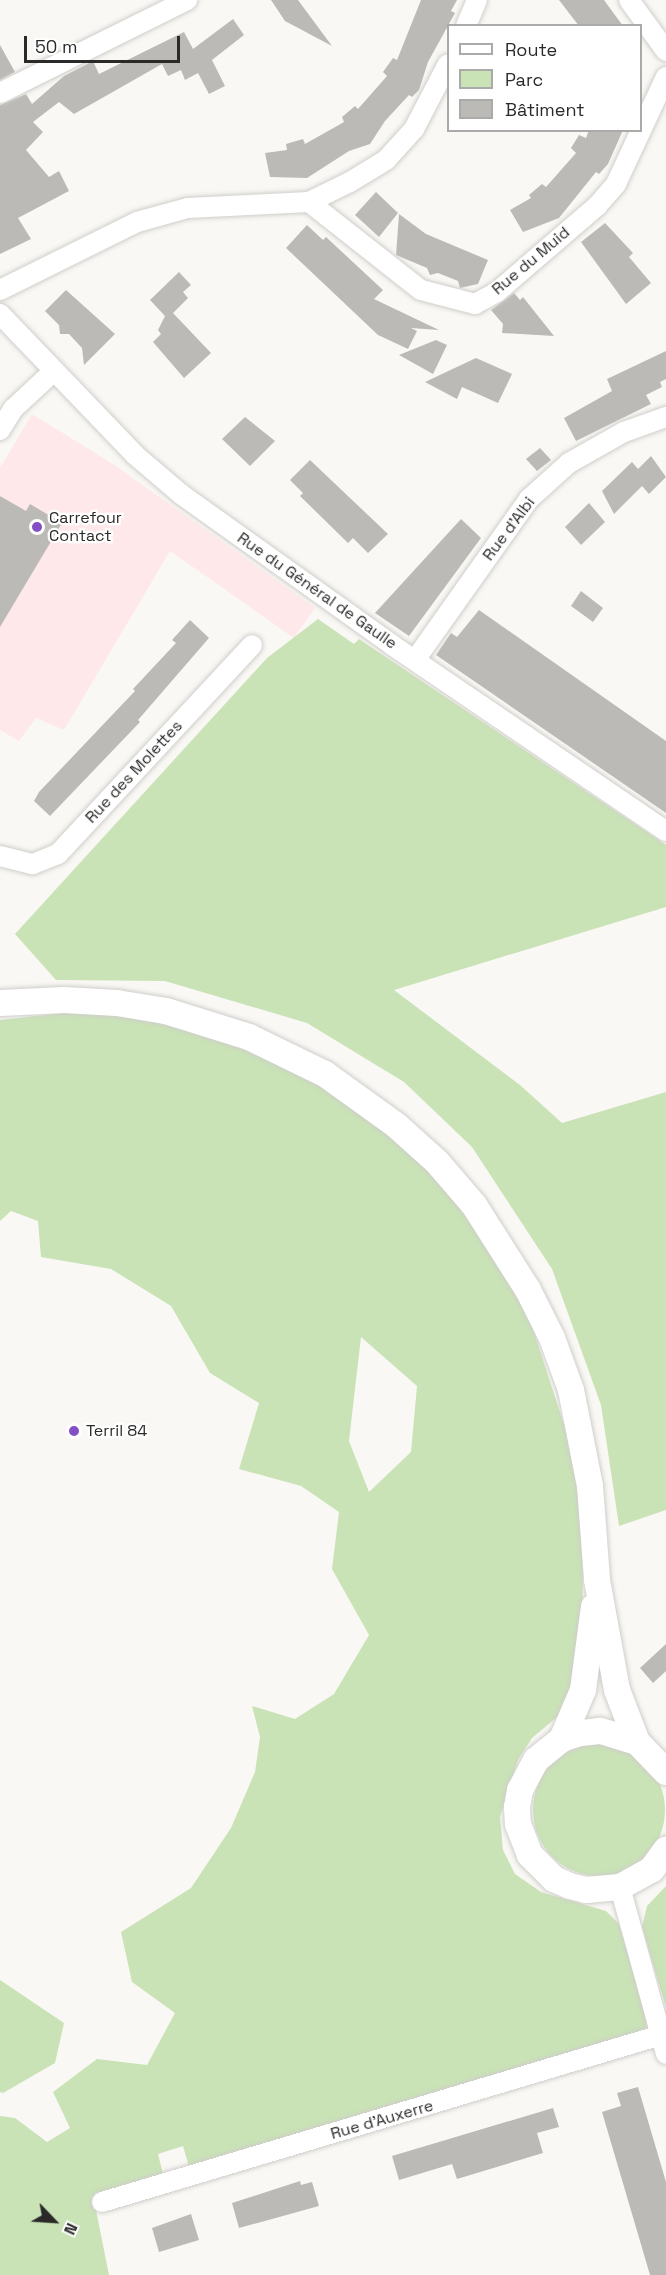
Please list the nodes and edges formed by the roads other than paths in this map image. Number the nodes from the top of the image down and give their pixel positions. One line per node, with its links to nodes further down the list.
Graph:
1 (187, 0): 8 (street)
2 (477, 0): 4 (street)
3 (629, 0): 5 (street)
4 (467, 24)
5 (666, 51)
6 (447, 66): 11 (street)
7 (666, 77): 9 (street, Rue du Muid)
8 (0, 93)
9 (642, 128)
10 (640, 132): 11 (street, Rue du Muid)
11 (309, 202): 12 (street)
12 (0, 290)
13 (0, 314): 14 (street, Rue du Général de Gaulle)
14 (54, 371): 16 (street); 18 (street, Rue du Général de Gaulle)
15 (666, 418): 18 (street, Rue d'Albi)
16 (0, 430)
17 (252, 645): 20 (street, Rue des Molettes)
18 (415, 660): 19 (street, Rue du Général de Gaulle)
19 (666, 831)
20 (0, 856)
21 (0, 1003): 22 (main road)
22 (597, 1580): 23 (main road); 24 (main road)
23 (562, 1739): 24 (main road); 27 (main road)
24 (637, 1742): 25 (main road)
25 (663, 1764)
26 (666, 1850): 27 (main road)
27 (620, 1887): 28 (street)
28 (663, 2045): 29 (street, Rue d'Auxerre)
29 (102, 2202)

